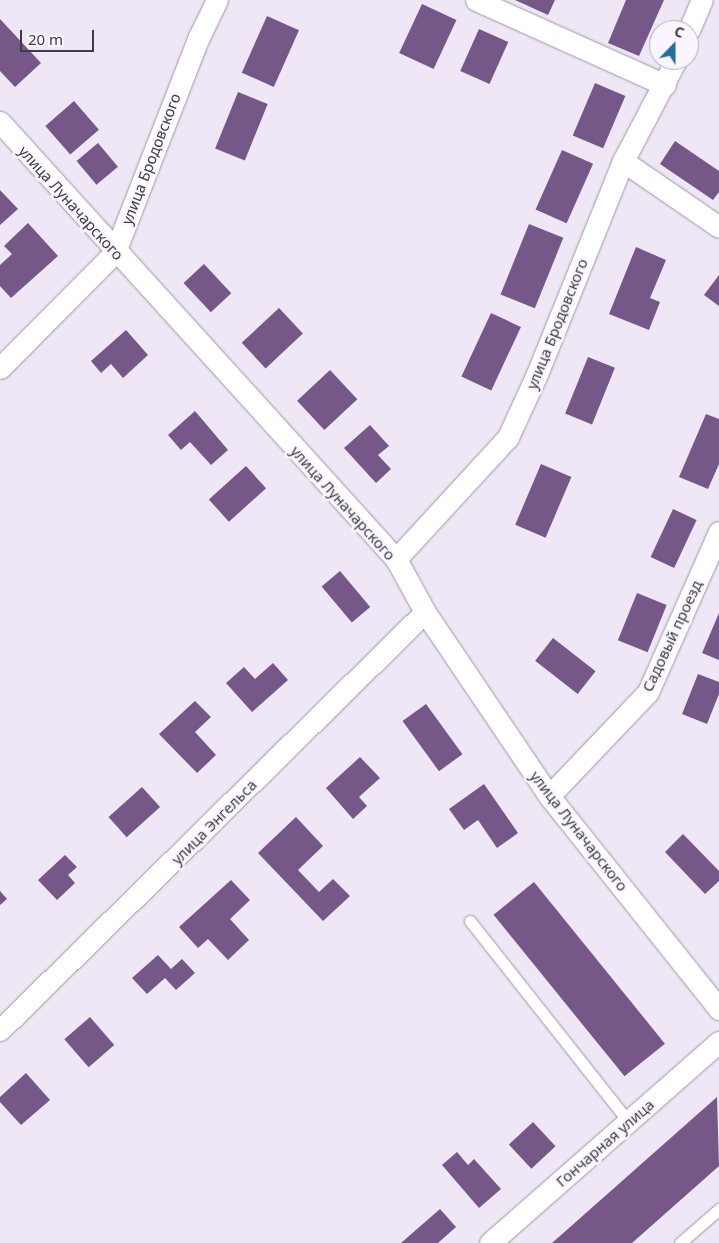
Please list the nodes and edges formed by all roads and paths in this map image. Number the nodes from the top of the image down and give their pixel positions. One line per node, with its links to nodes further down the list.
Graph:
1 (217, 0): 10 (street, улица Бродовского)
2 (476, 0): 6 (street)
3 (702, 0): 4 (street)
4 (693, 20)
5 (672, 70): 6 (street, улица Бродовского)
6 (665, 85): 8 (street, улица Бродовского)
7 (0, 122): 10 (street, улица Луначарского)
8 (623, 161): 9 (street); 13 (street, улица Бродовского)
9 (719, 227)
10 (115, 252): 11 (street, улица Бродовского); 13 (street, улица Луначарского)
11 (0, 368)
12 (719, 532): 15 (street, Садовый проезд)
13 (396, 560): 14 (street, улица Луначарского)
14 (424, 612): 15 (street, улица Луначарского); 18 (street, улица Энгельса)
15 (549, 796): 17 (street, улица Луначарского)
16 (470, 921): 20 (lane)
17 (719, 1009)
18 (0, 1030)
19 (719, 1042): 20 (street, Гончарная улица)
20 (629, 1122): 22 (street, Гончарная улица)
21 (719, 1210): 23 (lane)
22 (490, 1243)
23 (680, 1243)

